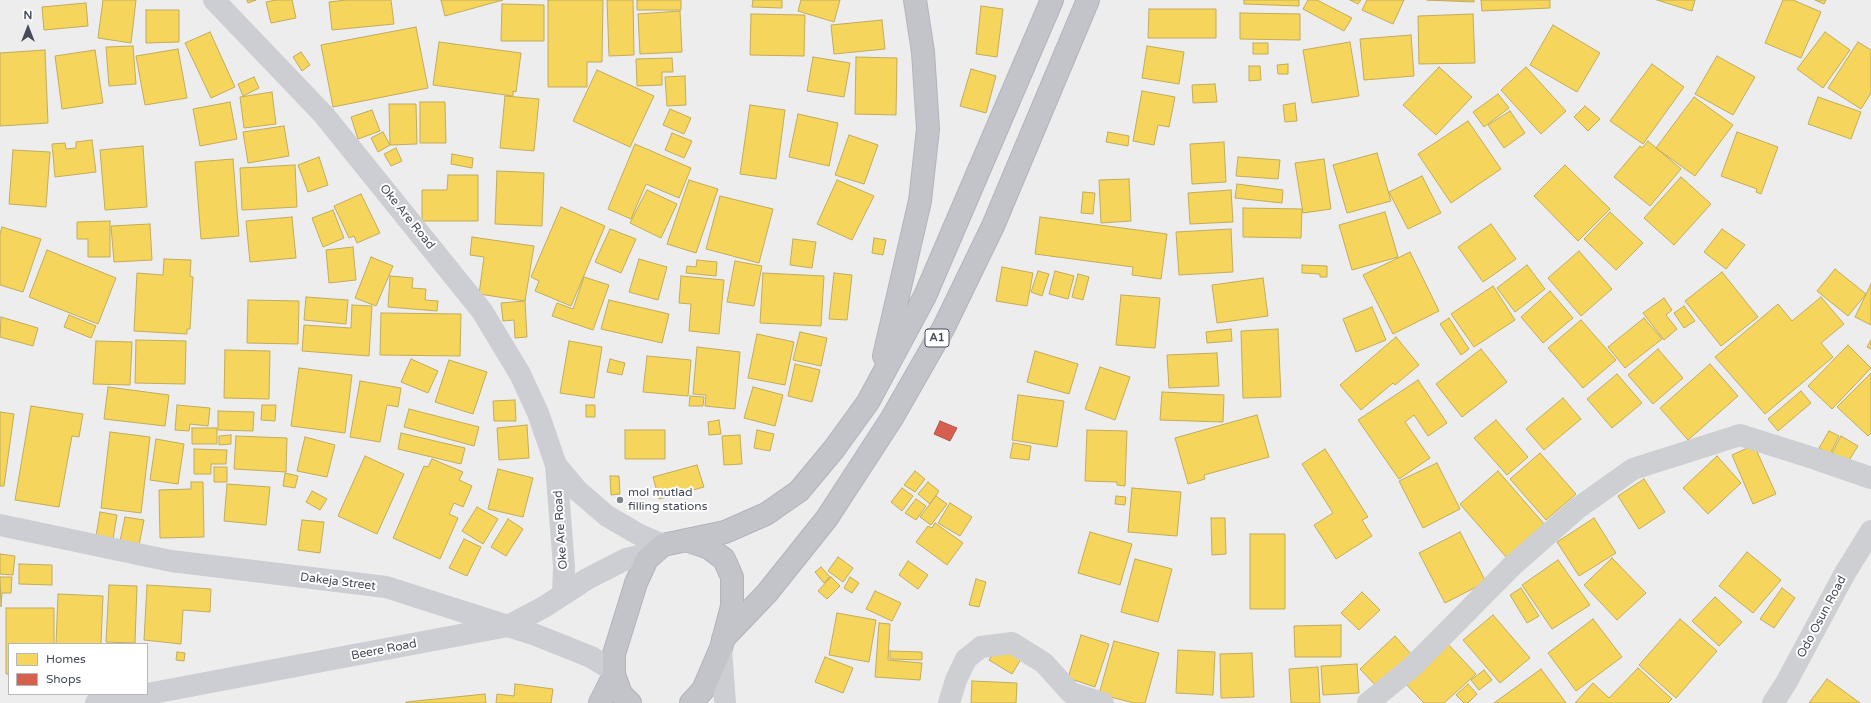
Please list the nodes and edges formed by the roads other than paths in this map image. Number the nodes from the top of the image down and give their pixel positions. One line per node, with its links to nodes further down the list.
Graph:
1 (214, 0): 7 (main road, Oke Are Road)
2 (915, 0): 5 (highway, A1)
3 (1052, 0): 5 (highway, A1)
4 (1088, 0): 6 (highway, A1)
5 (872, 395): 6 (highway); 11 (highway, A1)
6 (892, 418): 15 (highway, A1)
7 (556, 465): 12 (main road, Oke Are Road); 13 (main road, Oke Are Road)
8 (1871, 478): 26 (street)
9 (0, 525): 14 (main road, Dakeja Street)
10 (1871, 531): 27 (street, Odo Osun Road)
11 (686, 540): 12 (highway); 15 (highway)
12 (659, 549): 13 (main road); 16 (highway)
13 (563, 595): 14 (main road)
14 (508, 626): 16 (main road, Beere Road); 17 (main road, Beere Road)
15 (722, 643): 22 (highway); 23 (main road)
16 (614, 673): 20 (highway); 21 (highway)
17 (148, 694)
18 (140, 695): 19 (main road, Beere Road)
19 (96, 703)
20 (600, 703)
21 (630, 703)
22 (691, 703)
23 (725, 703)
24 (949, 703): 25 (street)
25 (1103, 703)
26 (1368, 703)
27 (1773, 703)

